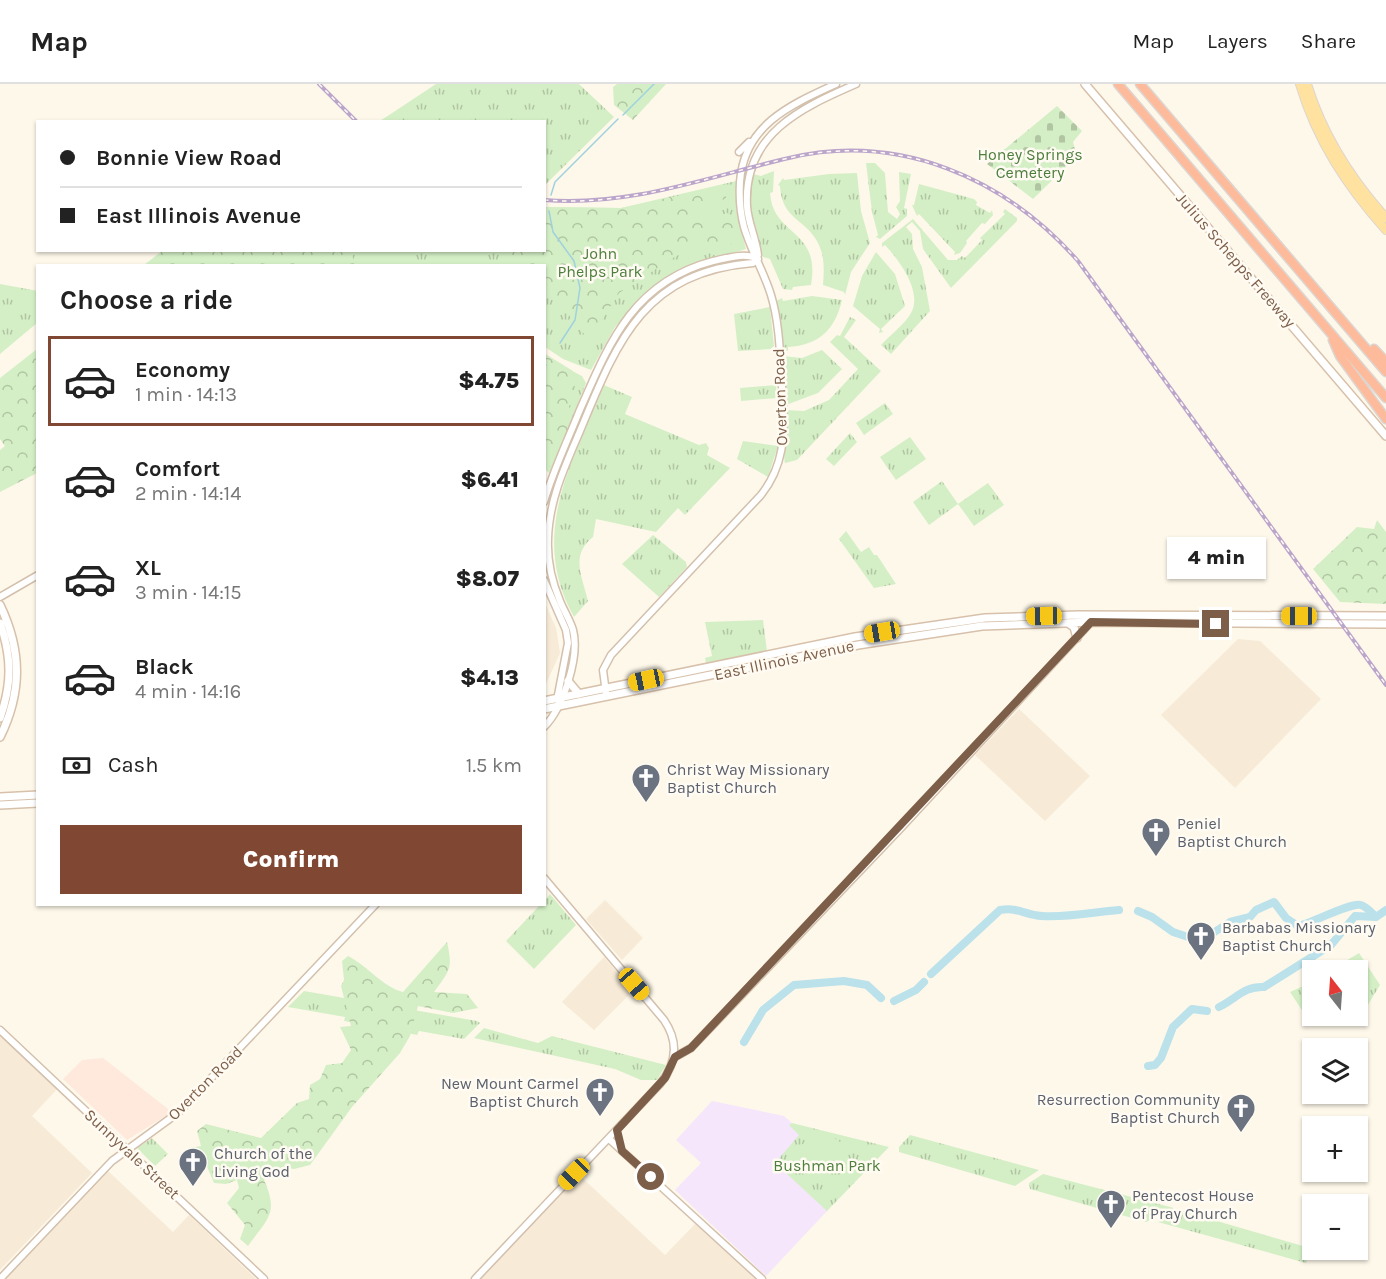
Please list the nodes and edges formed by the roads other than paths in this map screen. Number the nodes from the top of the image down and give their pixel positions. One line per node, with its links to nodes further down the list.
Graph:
1 (836, 84): 8 (street, Overton Road)
2 (856, 84): 9 (street)
3 (1085, 84): 27 (main road, Julius Schepps Freeway)
4 (1118, 84): 21 (highway, Julius Schepps Freeway)
5 (1140, 84): 22 (highway)
6 (1300, 84): 13 (main road)
7 (1307, 84): 12 (main road)
8 (805, 98): 9 (street); 10 (street, Overton Road)
9 (809, 105): 16 (street)
10 (755, 135): 11 (street); 14 (street, Overton Road)
11 (739, 152)
12 (1386, 218)
13 (1386, 230)
14 (750, 244): 15 (street); 16 (street, Overton Road)
15 (736, 257): 16 (street); 17 (street)
16 (758, 259): 18 (street); 44 (street, Overton Road)
17 (712, 261): 18 (street); 19 (street)
18 (715, 269): 20 (street)
19 (650, 294): 20 (street); 28 (street)
20 (655, 300): 29 (street)
21 (1328, 329): 25 (highway, Julius Schepps Freeway); 26 (highway)
22 (1350, 330): 23 (highway); 24 (highway)
23 (1386, 362)
24 (1386, 372)
25 (1386, 398)
26 (1386, 418)
27 (1386, 436)
28 (546, 496)
29 (546, 530): 41 (street)
30 (36, 576): 32 (street)
31 (546, 584): 41 (street)
32 (0, 597)
33 (0, 605): 52 (main road)
34 (1097, 616): 35 (main road, East Illinois Avenue); 36 (main road, East Illinois Avenue); 37 (street)
35 (1386, 616)
36 (1021, 620): 39 (main road, East Illinois Avenue); 44 (main road, East Illinois Avenue); 46 (main road, East Illinois Avenue)
37 (1091, 622): 39 (main road, East Illinois Avenue); 40 (main road, East Illinois Avenue); 42 (street)
38 (0, 623): 50 (main road)
39 (1068, 623): 42 (main road)
40 (1386, 624)
41 (570, 633): 43 (street); 47 (street)
42 (1077, 638): 59 (street)
43 (568, 681): 45 (main road); 47 (street)
44 (605, 688): 45 (main road, East Illinois Avenue); 46 (street, Overton Road)
45 (579, 694): 47 (main road, East Illinois Avenue)
46 (606, 698): 47 (main road, East Illinois Avenue)
47 (560, 700): 48 (main road, East Illinois Avenue); 49 (main road, East Illinois Avenue); 51 (street)
48 (546, 701)
49 (546, 708)
50 (0, 718)
51 (546, 725)
52 (0, 737)
53 (0, 797): 54 (main road)
54 (34, 799): 55 (main road)
55 (0, 805)
56 (546, 880): 59 (street)
57 (374, 906): 62 (street, Overton Road)
58 (0, 1030): 62 (street, Sunnyvale Street)
59 (675, 1054): 60 (street)
60 (617, 1130): 61 (street); 63 (street)
61 (609, 1138): 63 (street); 66 (street)
62 (127, 1148): 64 (street, Overton Road); 65 (street, Sunnyvale Street)
63 (622, 1151): 67 (street)
64 (0, 1278)
65 (264, 1279)
66 (475, 1279)
67 (762, 1279)

